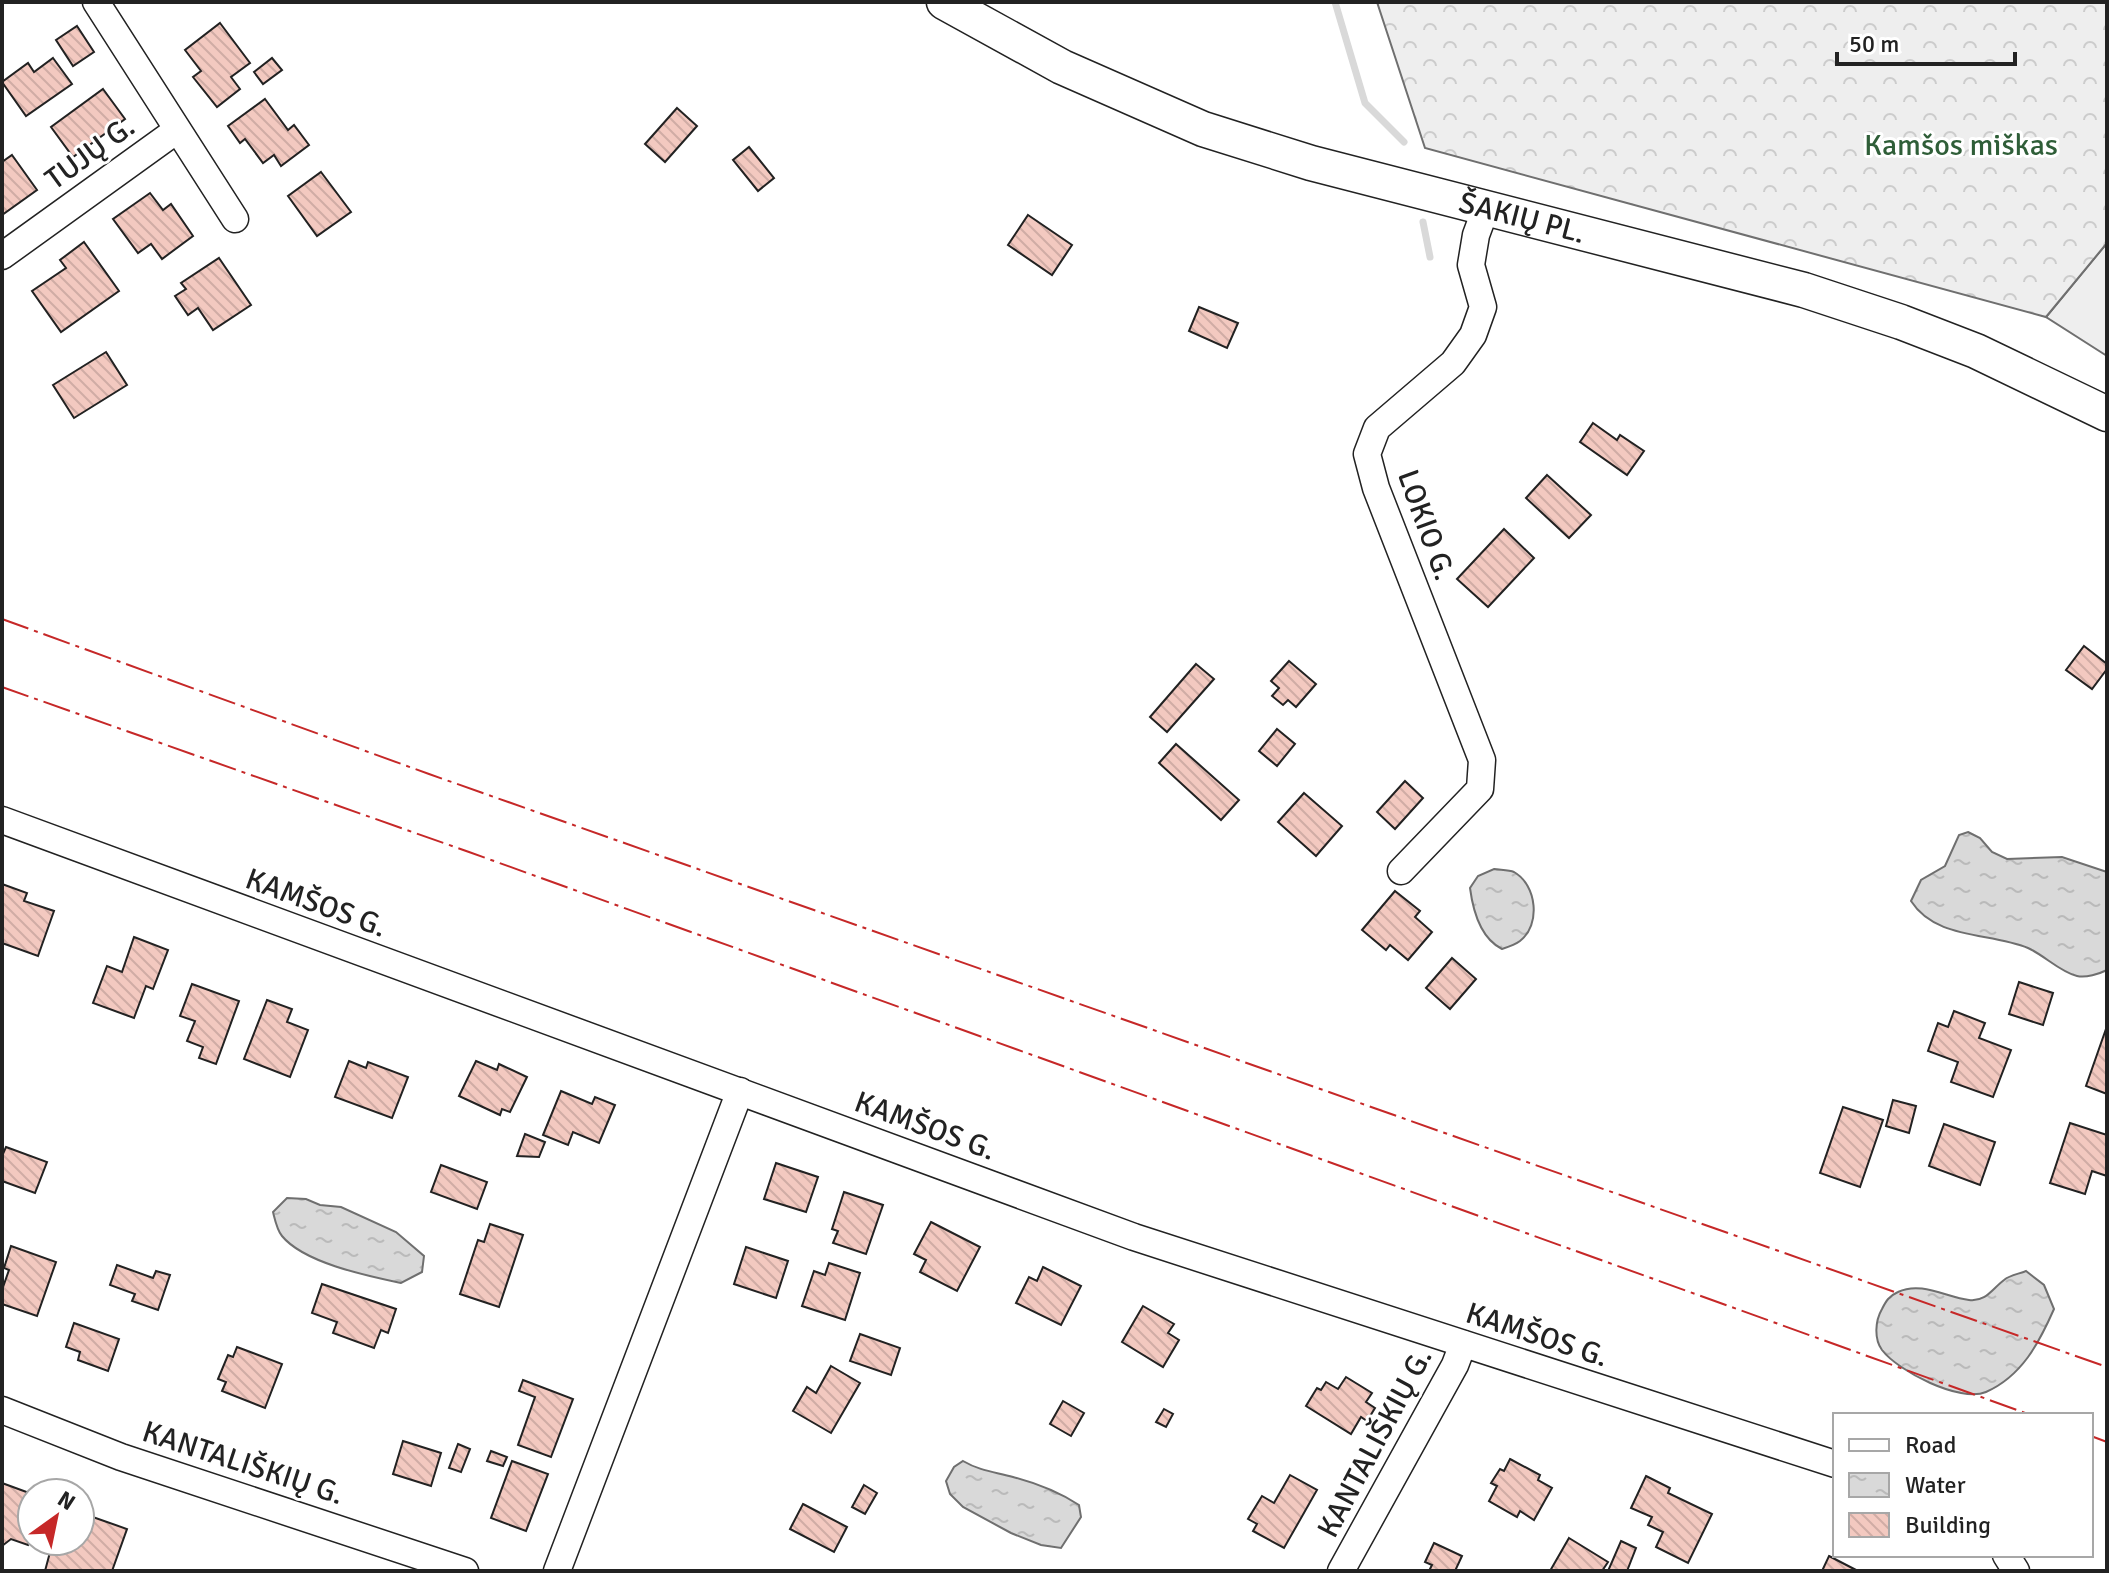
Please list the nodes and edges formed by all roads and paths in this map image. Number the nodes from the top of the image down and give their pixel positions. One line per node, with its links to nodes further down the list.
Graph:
1 (96, 2): 3 (street, TUJŲ G.)
2 (944, 2): 4 (main road, ŠAKIŲ PL.)
3 (177, 130): 5 (street, TUJŲ G.); 6 (street, TUJŲ G.)
4 (1486, 208): 7 (main road, ŠAKIŲ PL.); 9 (street, LOKIO G.)
5 (235, 219)
6 (2, 256)
7 (2107, 414)
8 (2, 820): 10 (street, KAMŠOS G.)
9 (1401, 871)
10 (740, 1091): 11 (street, KAMŠOS G.); 15 (street)
11 (1463, 1344): 13 (street, KAMŠOS G.); 16 (street, KANTALIŠKIŲ G.)
12 (2, 1410): 14 (street, KANTALIŠKIŲ G.)
13 (1833, 1463)
14 (465, 1571)
15 (557, 1571)
16 (1341, 1571)

